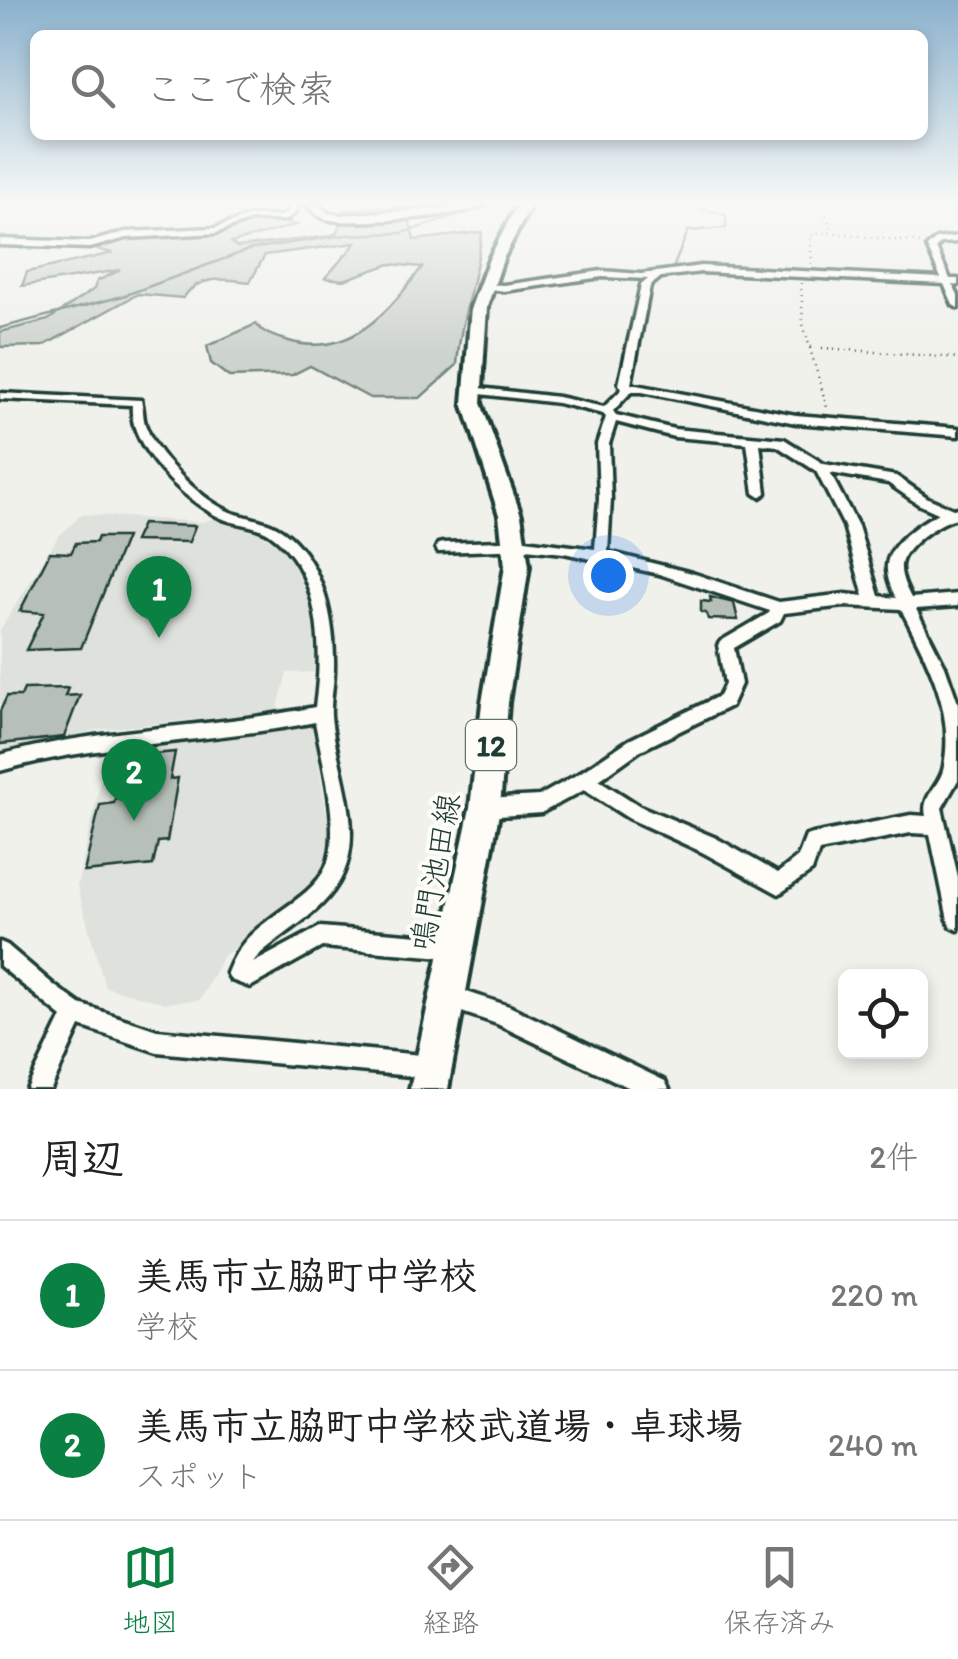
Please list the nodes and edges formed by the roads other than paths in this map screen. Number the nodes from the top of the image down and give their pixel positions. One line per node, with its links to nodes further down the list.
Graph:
1 (500, 256): 5 (main road, 鳴門池田線 / 12)
2 (937, 256): 4 (street)
3 (660, 274): 4 (street); 5 (street); 8 (street)
4 (953, 282): 6 (street)
5 (486, 286): 7 (main road, 鳴門池田線 / 12)
6 (958, 304)
7 (471, 390): 10 (street); 18 (main road, 鳴門池田線 / 12)
8 (628, 390): 10 (street); 11 (street)
9 (0, 396): 27 (street)
10 (609, 414): 13 (street); 20 (street)
11 (830, 423): 12 (street); 14 (street)
12 (958, 432)
13 (753, 440): 14 (street); 16 (street)
14 (780, 442): 15 (street)
15 (821, 468): 17 (street); 21 (street)
16 (760, 493)
17 (954, 513): 23 (street)
18 (516, 545): 19 (street); 20 (street); 30 (main road, 鳴門池田線 / 12)
19 (443, 548)
20 (600, 557): 24 (street)
21 (872, 599): 23 (street); 24 (street)
22 (958, 600): 23 (street)
23 (907, 604): 25 (street)
24 (778, 608): 29 (street)
25 (941, 670): 26 (street); 31 (street)
26 (958, 678)
27 (322, 712): 28 (street); 33 (street)
28 (0, 764)
29 (584, 780): 30 (street); 31 (street)
30 (484, 808): 33 (main road, 鳴門池田線 / 12)
31 (936, 826): 32 (street)
32 (958, 920)
33 (456, 948): 35 (main road, 鳴門池田線 / 12)
34 (0, 952): 36 (street)
35 (448, 997): 37 (main road, 鳴門池田線 / 12); 39 (street)
36 (75, 1013): 37 (street); 38 (street)
37 (430, 1078)
38 (39, 1089)
39 (657, 1089)

